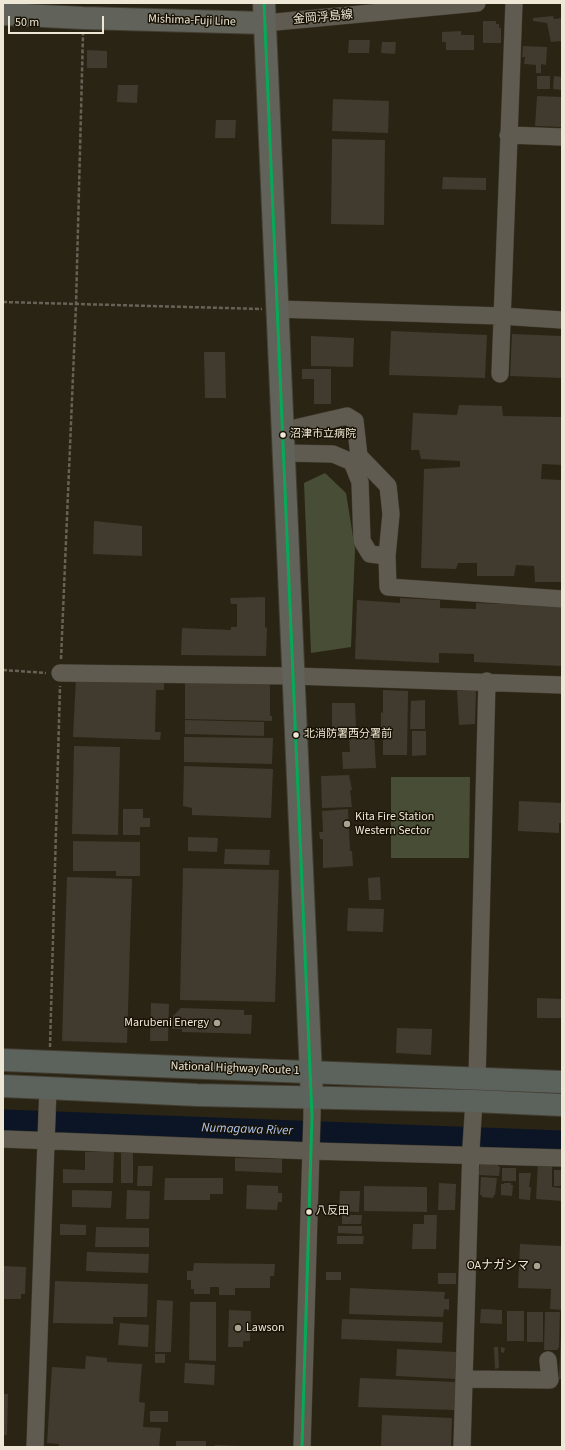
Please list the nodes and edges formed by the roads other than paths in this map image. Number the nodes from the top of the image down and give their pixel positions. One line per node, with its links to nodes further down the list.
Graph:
1 (477, 3): 3 (street, 金岡浮島線)
2 (514, 3): 7 (street)
3 (447, 4): 4 (street, 金岡浮島線)
4 (401, 7): 5 (street, 金岡浮島線)
5 (264, 13): 6 (main road, Mishima-Fuji Line); 9 (main road)
6 (3, 14)
7 (508, 135): 8 (street); 10 (street)
8 (562, 137)
9 (276, 309): 10 (street); 13 (main road)
10 (501, 316): 11 (street); 12 (street)
11 (562, 320)
12 (500, 374)
13 (282, 431): 14 (main road); 15 (street)
14 (283, 453): 15 (street); 18 (main road)
15 (387, 556): 16 (street)
16 (562, 599)
17 (60, 674): 18 (street)
18 (293, 676): 19 (street); 22 (main road)
19 (487, 682): 20 (street); 23 (street)
20 (562, 685)
21 (3, 1060): 22 (highway, National Highway Route 1)
22 (310, 1072): 23 (highway, National Highway Route 1); 28 (main road)
23 (477, 1079): 24 (highway, National Highway Route 1)
24 (562, 1082)
25 (3, 1086): 26 (highway)
26 (48, 1087): 28 (highway); 30 (street)
27 (562, 1105): 29 (highway)
28 (312, 1107): 29 (highway); 32 (street)
29 (474, 1109): 33 (street)
30 (46, 1138): 31 (street); 32 (street); 37 (street)
31 (3, 1139)
32 (312, 1148): 33 (street); 38 (street)
33 (471, 1151): 34 (street); 36 (street)
34 (562, 1158)
35 (548, 1360): 36 (street)
36 (464, 1379): 39 (street)
37 (35, 1447)
38 (302, 1447)
39 (462, 1447)

